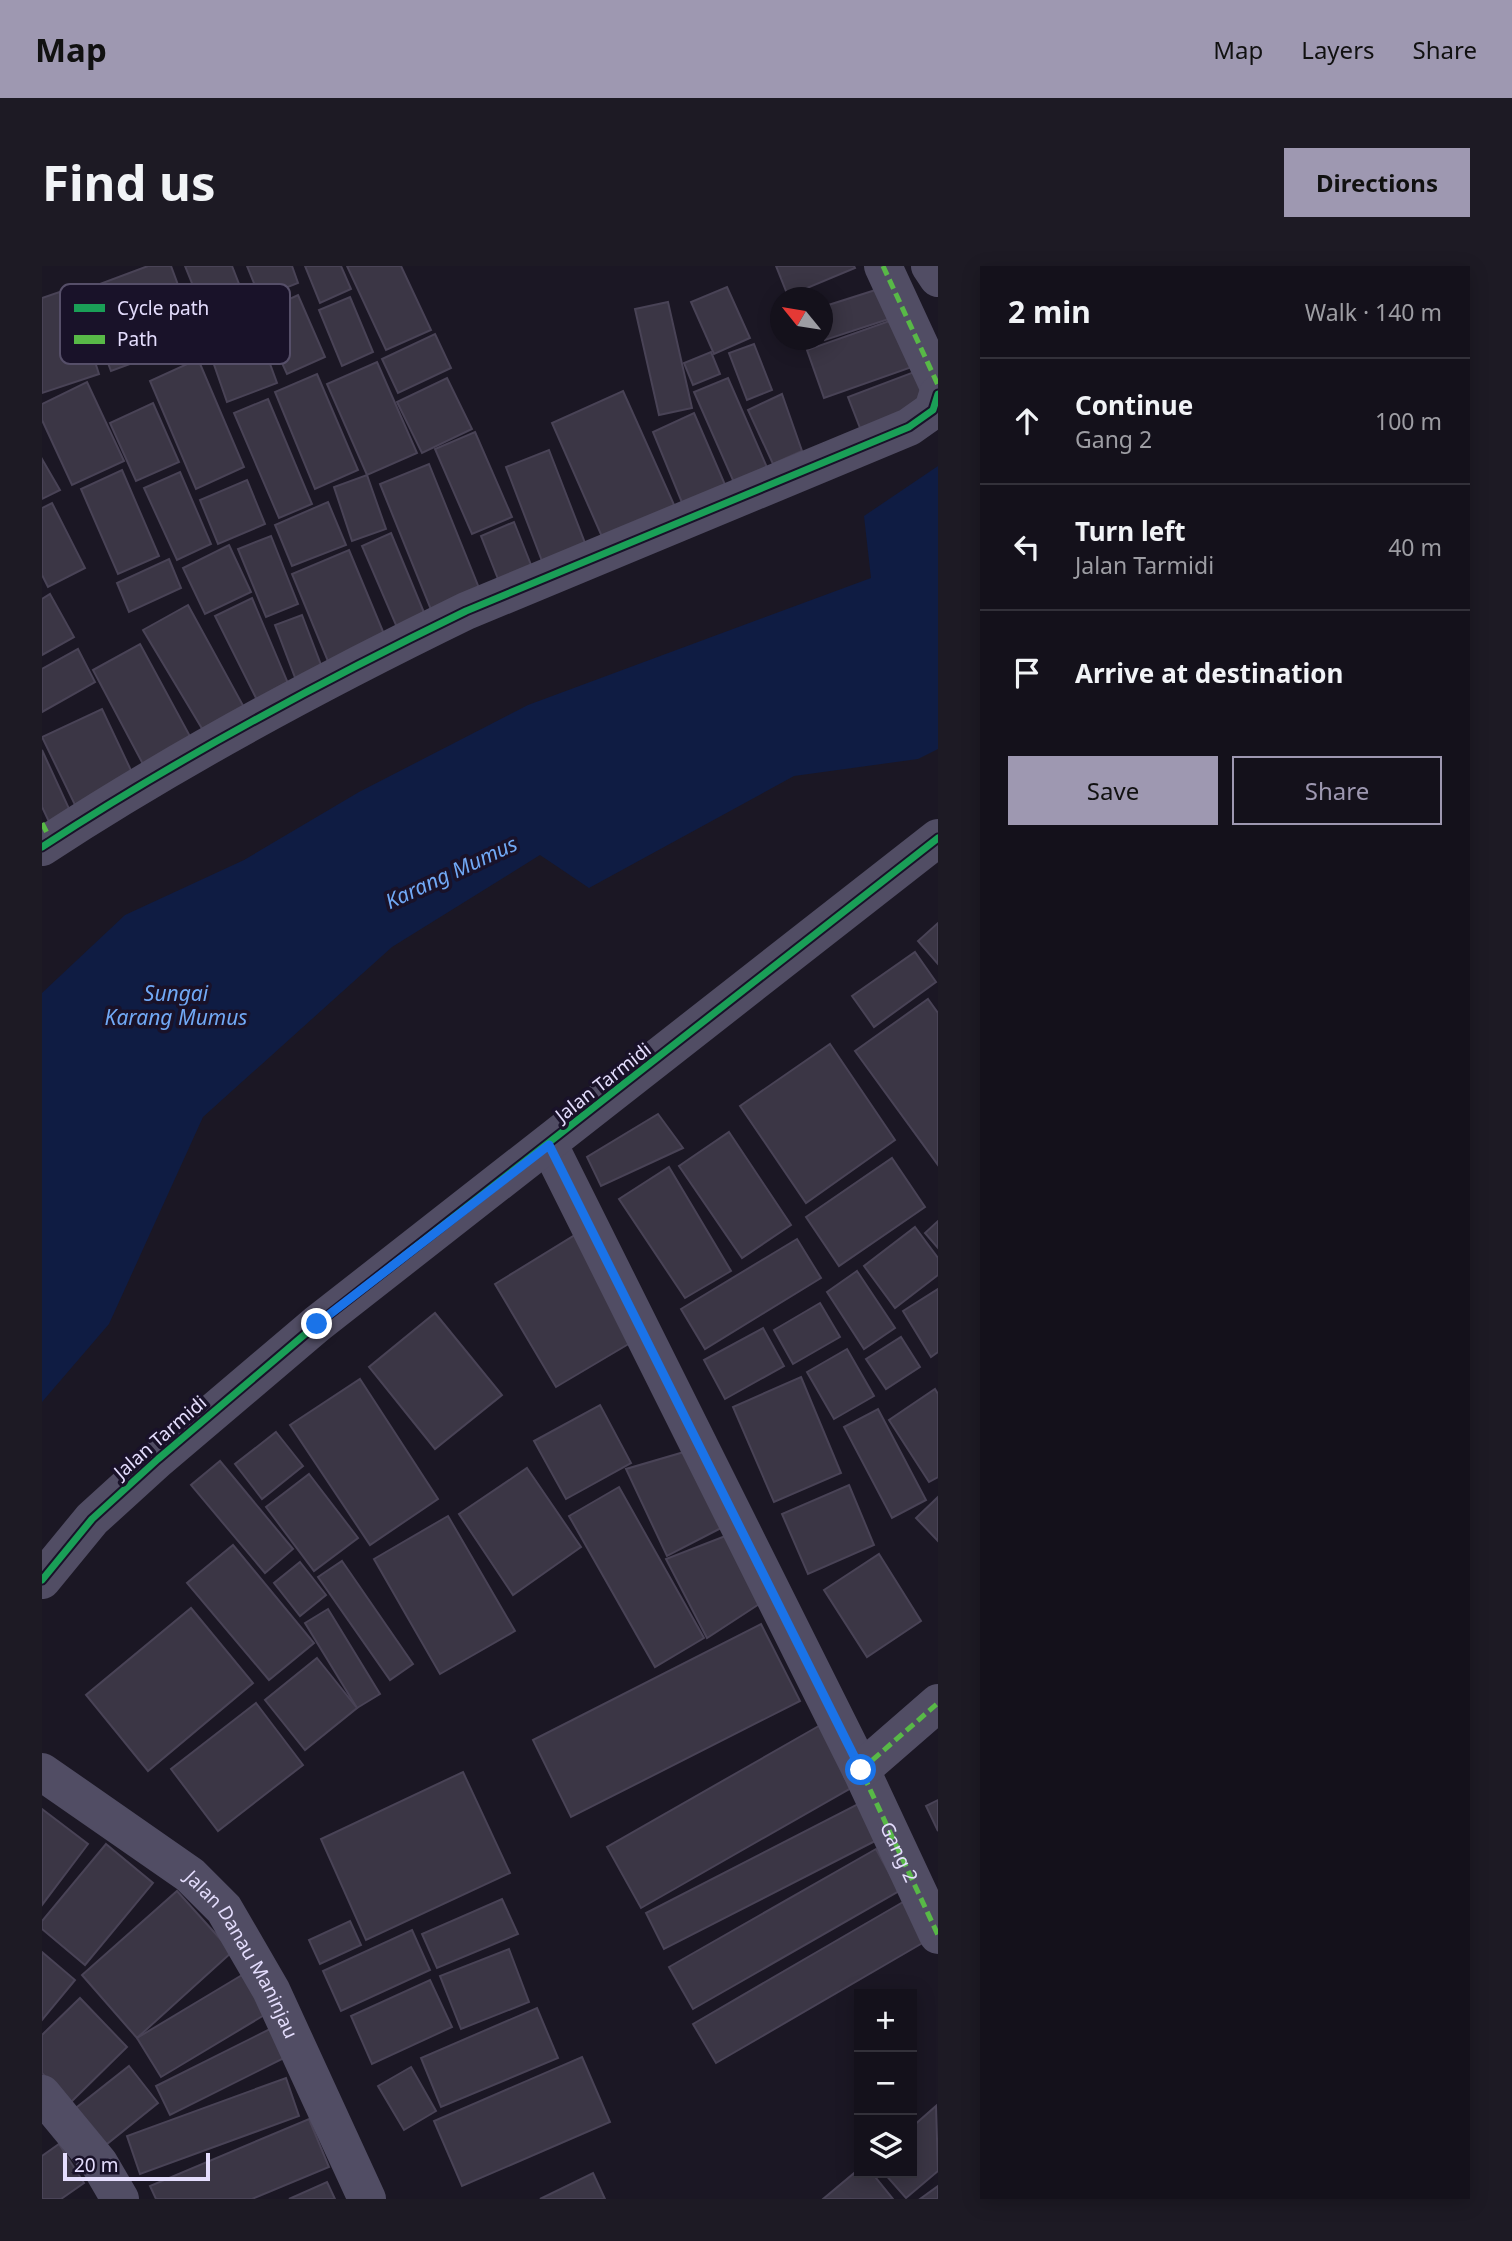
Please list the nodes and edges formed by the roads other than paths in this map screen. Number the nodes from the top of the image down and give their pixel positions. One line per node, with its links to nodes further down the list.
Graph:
1 (883, 266): 4 (street)
2 (930, 266): 3 (street)
3 (938, 278)
4 (938, 385)
5 (938, 394): 6 (street)
6 (45, 837)
7 (938, 838): 8 (street, Jalan Tarmidi)
8 (549, 1145): 9 (street, Jalan Tarmidi); 11 (street, Gang 2)
9 (42, 1580)
10 (938, 1703): 11 (street)
11 (861, 1770): 13 (street, Gang 2)
12 (42, 1772): 16 (street, Jalan Danau Maninjau)
13 (938, 1935)
14 (42, 2094): 15 (street)
15 (120, 2199)
16 (366, 2199)

